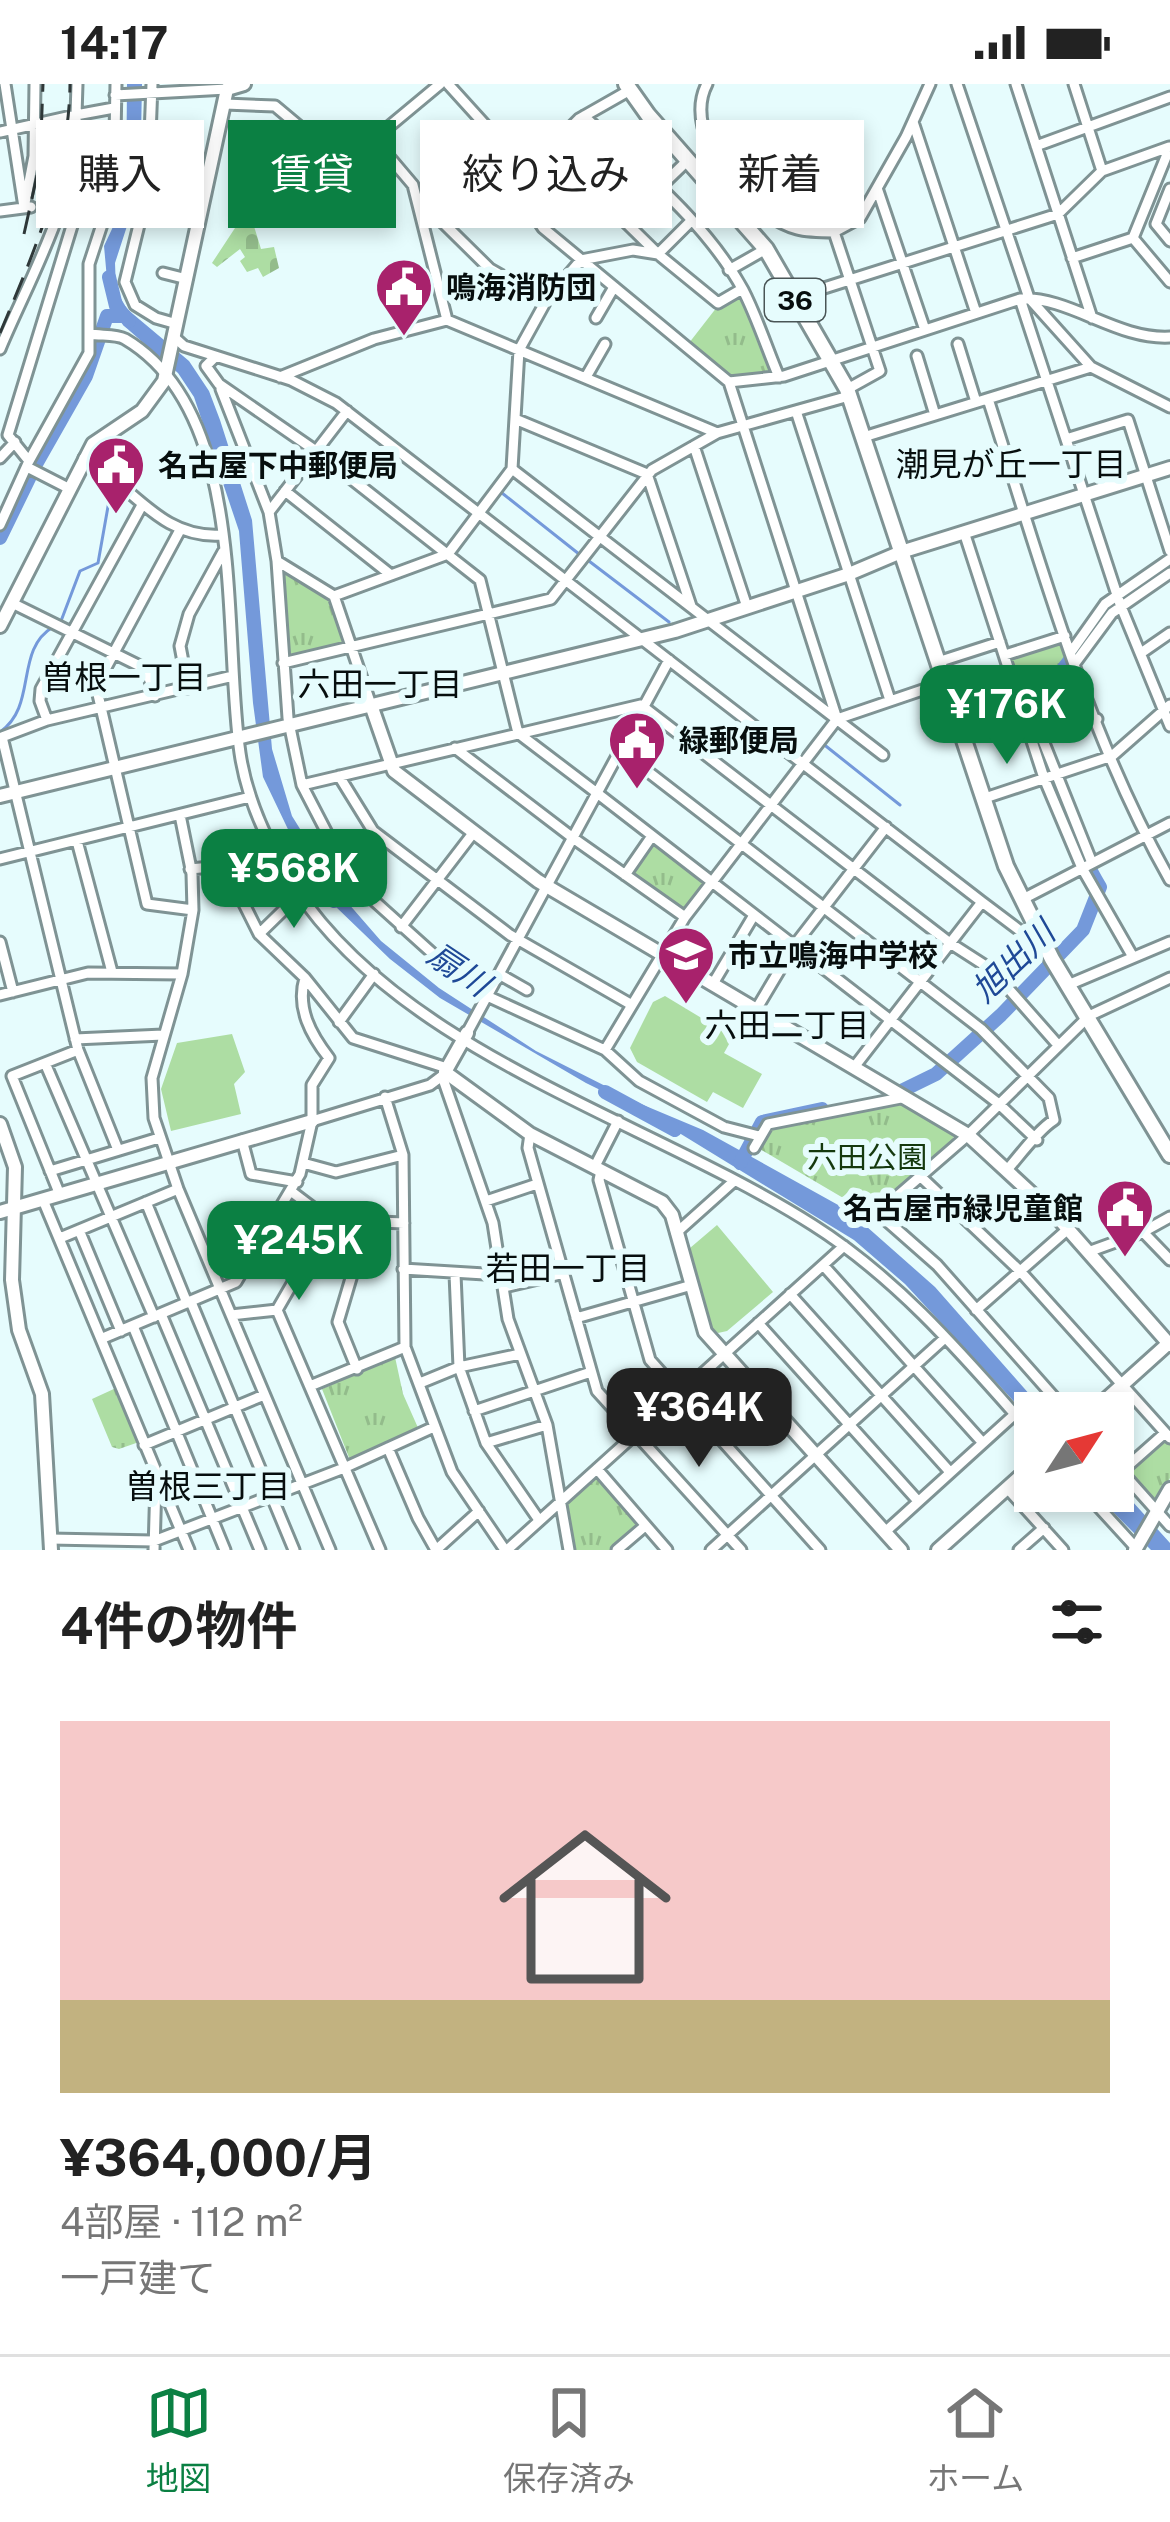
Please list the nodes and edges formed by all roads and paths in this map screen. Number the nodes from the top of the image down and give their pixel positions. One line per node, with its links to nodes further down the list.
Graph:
1 (5, 84): 29 (street)
2 (34, 84): 27 (street)
3 (77, 84): 17 (street)
4 (244, 84): 14 (street)
5 (444, 84): 22 (street); 25 (street)
6 (707, 84): 50 (street)
7 (930, 84): 26 (street)
8 (957, 84): 49 (street)
9 (1016, 84): 30 (street)
10 (1074, 84): 28 (street)
11 (634, 86): 18 (street); 32 (main road, 36); 66 (main road, 36)
12 (116, 91): 13 (street); 16 (street)
13 (149, 91): 14 (street); 74 (street)
14 (226, 97): 21 (street); 61 (street)
15 (1170, 98): 28 (street)
16 (114, 108): 17 (street); 20 (street)
17 (76, 115): 19 (street); 27 (street)
18 (584, 116): 23 (street); 24 (street)
19 (75, 120)
20 (114, 120)
21 (292, 120)
22 (482, 120)
23 (579, 120)
24 (588, 120)
25 (396, 122)
26 (913, 122): 36 (street); 53 (street)
27 (34, 126): 29 (street); 40 (street)
28 (1088, 128): 30 (street); 34 (street)
29 (6, 131): 40 (street)
30 (1036, 146): 42 (street)
31 (1170, 147): 34 (street); 51 (street)
32 (688, 160): 35 (street); 54 (main road, 36)
33 (396, 166): 38 (street)
34 (1102, 171): 42 (street)
35 (672, 175)
36 (877, 188): 50 (street); 58 (street)
37 (1170, 189): 52 (street)
38 (417, 197): 68 (street); 71 (street)
39 (672, 203): 43 (street)
40 (27, 207): 41 (street)
41 (0, 212)
42 (1058, 214): 49 (street); 56 (street)
43 (691, 221): 55 (street); 59 (street)
44 (49, 228): 80 (street)
45 (71, 228): 102 (street)
46 (100, 228): 75 (street)
47 (547, 228): 57 (street)
48 (631, 228): 55 (street)
49 (1006, 230): 53 (street); 67 (street)
50 (834, 232): 62 (street)
51 (1133, 238): 56 (street); 63 (street)
52 (1170, 241)
53 (954, 246): 58 (street); 69 (street)
54 (766, 249): 59 (street); 84 (main road, 36)
55 (658, 254): 57 (street); 65 (street)
56 (1072, 258): 72 (street)
57 (581, 260): 64 (street); 68 (street)
58 (902, 263): 62 (street); 73 (street)
59 (729, 270): 65 (street)
60 (163, 273): 61 (street)
61 (187, 279): 74 (street)
62 (851, 279): 66 (street); 79 (street)
63 (1170, 281)
64 (614, 286): 70 (street); 91 (street)
65 (742, 289): 89 (street)
66 (802, 295): 84 (main road, 36)
67 (1024, 299): 69 (street); 72 (street); 85 (street); 90 (street)
68 (546, 302): 81 (street)
69 (976, 313): 73 (street)
70 (596, 318)
71 (447, 320): 81 (street); 87 (street)
72 (1093, 320): 76 (street)
73 (925, 330): 79 (street)
74 (175, 334): 83 (street); 86 (street)
75 (96, 335): 86 (street); 109 (street)
76 (1170, 337)
77 (605, 344): 88 (street)
78 (958, 344): 94 (street)
79 (873, 347): 84 (street); 93 (street)
80 (0, 349)
81 (518, 350): 88 (street); 99 (street)
82 (917, 356): 98 (street)
83 (214, 357): 87 (street); 92 (street)
84 (834, 360): 89 (street); 93 (main road, 36)
85 (1091, 367): 90 (street); 95 (street)
86 (166, 375): 108 (street); 124 (street)
87 (280, 377): 96 (street)
88 (586, 377): 101 (street)
89 (779, 377): 91 (street)
90 (1048, 381): 94 (street); 104 (street)
91 (729, 382): 100 (street)
92 (219, 384): 106 (street); 118 (street)
93 (851, 391): 97 (street); 103 (main road, 36); 126 (main road, 36)
94 (982, 401): 98 (street); 120 (street)
95 (1170, 407)
96 (346, 411): 106 (street); 119 (street)
97 (796, 411): 100 (street); 132 (street)
98 (935, 415): 103 (street)
99 (515, 419): 111 (street); 112 (street)
100 (743, 426): 101 (street); 135 (street)
101 (717, 433): 105 (street)
102 (8, 435): 107 (street); 109 (street)
103 (870, 435): 126 (main road, 36)
104 (1066, 439): 113 (street); 116 (street)
105 (694, 446): 112 (street); 140 (street)
106 (316, 452): 115 (street); 128 (street)
107 (0, 458)
108 (84, 458): 114 (street); 117 (street)
109 (31, 467): 114 (street); 121 (street)
110 (1170, 468): 113 (street)
111 (512, 469): 119 (street); 125 (street)
112 (647, 474): 125 (street); 139 (street)
113 (1146, 476): 116 (street); 129 (street)
114 (70, 488): 138 (street)
115 (285, 491): 118 (street); 133 (street)
116 (1084, 494): 120 (street); 137 (street)
117 (141, 507): 122 (street); 144 (street)
118 (268, 512): 130 (street)
119 (478, 512): 128 (street); 134 (street)
120 (1024, 514): 123 (street); 146 (street)
121 (0, 525)
122 (180, 530): 124 (street); 150 (street)
123 (964, 532): 126 (street); 148 (street)
124 (221, 535): 127 (street)
125 (599, 535): 134 (street); 139 (street)
126 (905, 551): 132 (street); 155 (main road, 36); 159 (main road, 36)
127 (223, 552): 158 (street); 160 (street)
128 (448, 554): 133 (street); 141 (street)
129 (1170, 555): 137 (street)
130 (277, 561): 136 (street); 156 (street)
131 (1170, 573): 137 (street)
132 (849, 574): 135 (street); 162 (street)
133 (392, 575): 136 (street)
134 (566, 580): 141 (street); 147 (street)
135 (796, 591): 140 (street); 167 (street)
136 (334, 596): 149 (street)
137 (1119, 601): 151 (street); 153 (street)
138 (12, 603): 143 (street); 144 (street)
139 (691, 606): 142 (street)
140 (747, 608): 142 (street)
141 (488, 614): 149 (street); 157 (street)
142 (708, 620): 147 (street); 167 (street)
143 (0, 626)
144 (72, 633): 150 (street); 169 (street)
145 (1170, 633): 151 (street)
146 (1065, 636): 152 (street); 153 (street)
147 (642, 639): 154 (street); 157 (street)
148 (1000, 642): 152 (street); 155 (street)
149 (352, 647): 156 (street); 163 (street)
150 (113, 652): 161 (street); 166 (street)
151 (1141, 653): 165 (street)
152 (1005, 655): 182 (street)
153 (1073, 657): 168 (street)
154 (669, 660): 164 (street); 179 (street)
155 (944, 660): 188 (main road, 36)
156 (283, 664): 170 (street)
157 (503, 673): 163 (street); 172 (street)
158 (232, 676): 160 (street); 173 (street)
159 (943, 683): 162 (street); 188 (main road, 36)
160 (188, 688): 161 (street)
161 (154, 696): 166 (street)
162 (890, 700): 167 (street)
163 (371, 705): 170 (street); 178 (street)
164 (644, 706): 172 (street); 175 (street); 189 (street)
165 (1167, 708): 171 (street); 177 (street)
166 (101, 709): 169 (street); 180 (street)
167 (837, 719): 176 (street); 179 (street)
168 (1097, 719): 177 (street); 182 (street)
169 (47, 720): 184 (street)
170 (285, 726): 173 (street); 183 (street)
171 (1170, 726)
172 (518, 733): 174 (street); 185 (street)
173 (243, 736): 180 (street); 187 (street)
174 (455, 748): 178 (street); 197 (street)
175 (620, 750): 185 (street); 199 (street)
176 (883, 755)
177 (1112, 756): 182 (street); 196 (street)
178 (389, 764): 181 (street); 194 (street)
179 (804, 764): 189 (street); 193 (street)
180 (115, 769): 184 (street); 192 (street)
181 (340, 776): 183 (street); 206 (street)
182 (1050, 776): 188 (street); 202 (street)
183 (302, 785): 217 (street)
184 (15, 792): 186 (street); 200 (street)
185 (597, 793): 195 (street); 197 (street)
186 (0, 796)
187 (250, 797): 190 (street); 210 (street)
188 (985, 798): 211 (main road, 36)
189 (772, 806): 199 (street); 203 (street)
190 (180, 814): 192 (street); 204 (street)
191 (1170, 823): 196 (street)
192 (130, 826): 198 (street); 214 (street)
193 (886, 827): 203 (street); 212 (street)
194 (473, 832): 206 (street); 209 (street)
195 (652, 836): 205 (street); 208 (street)
196 (1144, 836): 202 (street); 207 (street)
197 (573, 838): 205 (street); 209 (street)
198 (77, 841): 200 (street); 227 (street)
199 (742, 843): 208 (street); 213 (street)
200 (30, 852): 201 (street); 233 (street)
201 (0, 859)
202 (1087, 865): 211 (street); 226 (street)
203 (854, 868): 213 (street); 223 (street)
204 (190, 869): 214 (street); 218 (street)
205 (625, 875): 216 (street)
206 (437, 879): 217 (street); 220 (street)
207 (1170, 880)
208 (712, 882): 215 (street); 216 (street)
209 (547, 886): 220 (street); 225 (street)
210 (300, 894): 218 (street); 229 (street)
211 (1023, 898): 219 (main road, 36)
212 (982, 902): 219 (street); 223 (street)
213 (824, 907): 224 (street); 235 (street)
214 (193, 910): 228 (street)
215 (754, 915): 224 (street); 234 (street)
216 (685, 917): 225 (street)
217 (401, 927): 240 (street)
218 (259, 934): 231 (street)
219 (1043, 937): 236 (main road, 36)
220 (518, 939): 230 (street); 241 (street)
221 (0, 942): 238 (street)
222 (1170, 942): 226 (street)
223 (950, 943): 235 (street); 249 (street)
224 (794, 946): 242 (street); 244 (street)
225 (662, 954): 234 (street); 241 (street)
226 (1133, 957): 236 (street)
227 (112, 972): 228 (street); 233 (street)
228 (182, 974): 246 (street)
229 (374, 974): 245 (street); 247 (street)
230 (499, 974): 237 (street); 240 (street)
231 (305, 978): 245 (street); 260 (street)
232 (1170, 978): 243 (street)
233 (62, 980): 238 (street); 248 (street)
234 (714, 982): 242 (street)
235 (920, 982): 244 (street); 255 (street)
236 (1071, 983): 243 (main road, 36)
237 (527, 990)
238 (13, 992): 239 (street)
239 (0, 995)
240 (485, 1000): 247 (street); 250 (street)
241 (632, 1005): 250 (street)
242 (757, 1007): 252 (street)
243 (1090, 1016): 249 (street); 269 (main road, 36); 273 (main road, 36)
244 (891, 1020): 252 (street); 259 (street)
245 (339, 1022): 253 (street)
246 (163, 1034): 248 (street); 266 (street)
247 (465, 1036): 253 (street); 261 (street)
248 (76, 1044): 251 (street); 271 (street)
249 (1058, 1045): 255 (street)
250 (605, 1051): 264 (street)
251 (45, 1064): 254 (street); 274 (street)
252 (855, 1066): 257 (street)
253 (445, 1072): 258 (street); 263 (street); 288 (street)
254 (12, 1076): 256 (street); 279 (street)
255 (1027, 1077): 259 (street); 268 (street)
256 (0, 1081)
257 (902, 1094): 264 (street); 265 (street)
258 (385, 1097): 260 (street); 272 (street)
259 (999, 1104): 265 (street); 268 (street)
260 (312, 1121): 267 (street); 276 (street)
261 (618, 1121): 277 (street); 281 (street)
262 (0, 1124): 290 (street)
263 (530, 1134): 277 (street); 283 (street)
264 (756, 1134): 270 (street)
265 (968, 1136): 278 (street); 280 (street)
266 (159, 1138): 271 (street); 275 (street)
267 (242, 1140): 275 (street); 284 (street)
268 (1036, 1140): 278 (street)
269 (1170, 1141)
270 (754, 1148)
271 (118, 1150): 274 (street)
272 (403, 1155): 276 (street); 296 (street)
273 (1170, 1155)
274 (85, 1160): 279 (street); 282 (street)
275 (169, 1162): 282 (street); 285 (street)
276 (303, 1163): 284 (street)
277 (597, 1170): 300 (street); 315 (street)
278 (1007, 1170): 297 (street)
279 (50, 1171): 286 (street)
280 (920, 1176): 307 (street); 317 (street)
281 (733, 1182): 300 (street); 302 (street)
282 (98, 1184): 286 (street); 292 (street)
283 (537, 1184): 288 (street); 308 (street)
284 (294, 1187): 294 (street); 312 (street)
285 (178, 1189): 289 (street); 312 (street)
286 (60, 1196): 287 (street)
287 (43, 1200): 290 (street); 301 (street)
288 (485, 1201): 310 (street)
289 (146, 1202): 292 (street); 314 (street)
290 (15, 1208): 291 (street); 385 (street)
291 (0, 1212)
292 (112, 1216): 298 (street); 319 (street)
293 (1170, 1217): 299 (street)
294 (329, 1220): 295 (street); 316 (street)
295 (368, 1221): 296 (street); 332 (street)
296 (404, 1223): 306 (street)
297 (1068, 1229): 303 (street); 307 (street)
298 (80, 1230): 301 (street); 323 (street)
299 (1143, 1232): 303 (street); 304 (street)
300 (676, 1233): 311 (street)
301 (60, 1238): 324 (street)
302 (844, 1246): 305 (street); 325 (street)
303 (1088, 1252): 326 (street)
304 (1170, 1260)
305 (823, 1265): 313 (street); 330 (street)
306 (404, 1269): 309 (street); 327 (street)
307 (1020, 1271): 317 (street); 335 (street)
308 (564, 1273): 310 (street); 320 (street)
309 (455, 1274): 310 (street); 331 (street)
310 (503, 1281): 328 (street)
311 (692, 1285): 315 (street); 329 (street)
312 (221, 1289): 314 (street); 318 (street)
313 (790, 1294): 321 (street); 342 (street)
314 (189, 1302): 319 (street); 343 (street)
315 (634, 1302): 320 (street); 340 (street)
316 (277, 1310): 318 (street); 336 (street)
317 (976, 1310): 338 (street)
318 (231, 1315): 341 (street)
319 (158, 1316): 322 (street); 347 (street)
320 (576, 1318): 333 (street)
321 (758, 1323): 329 (street); 349 (street)
322 (133, 1326): 323 (street); 351 (street)
323 (121, 1331): 324 (street)
324 (103, 1338): 356 (street)
325 (945, 1338): 330 (street); 345 (street)
326 (1169, 1343): 335 (street)
327 (405, 1347): 332 (street); 334 (street)
328 (520, 1354): 331 (street); 337 (street)
329 (724, 1354): 340 (street); 358 (street)
330 (915, 1366): 342 (street); 355 (street)
331 (458, 1367): 334 (street); 344 (street)
332 (357, 1369): 336 (street)
333 (592, 1372): 337 (street); 352 (street)
334 (420, 1383): 350 (street)
335 (1122, 1385): 339 (street); 353 (street)
336 (310, 1386): 360 (street)
337 (536, 1390): 344 (street); 348 (street)
338 (1049, 1392)
339 (1114, 1392)
340 (681, 1394): 352 (street); 370 (street)
341 (264, 1395): 343 (street); 364 (street)
342 (882, 1396): 349 (street); 362 (street)
343 (235, 1407): 347 (street); 369 (street)
344 (474, 1411): 354 (street)
345 (1014, 1413)
346 (1014, 1415): 355 (street)
347 (205, 1419): 351 (street); 373 (street)
348 (548, 1425): 354 (street); 371 (street)
349 (849, 1425): 358 (street); 372 (street)
350 (434, 1427): 357 (street); 374 (street)
351 (176, 1431): 356 (street); 377 (street)
352 (636, 1434): 361 (street); 384 (street)
353 (1168, 1435): 359 (street)
354 (486, 1443): 378 (street)
355 (983, 1443): 362 (street)
356 (144, 1444): 363 (street)
357 (388, 1448): 360 (street); 394 (street)
358 (817, 1456): 370 (street); 383 (street)
359 (1134, 1462)
360 (344, 1468): 364 (street); 393 (street)
361 (597, 1469): 371 (street); 379 (street)
362 (950, 1472): 372 (street)
363 (156, 1477): 382 (street); 386 (street)
364 (302, 1482): 369 (street); 392 (street)
365 (1014, 1482): 366 (street)
366 (1007, 1488): 381 (street); 403 (street)
367 (1134, 1488): 376 (street)
368 (1170, 1490): 376 (street)
369 (271, 1494): 373 (street); 391 (street)
370 (772, 1496): 384 (street); 401 (street)
371 (561, 1501): 378 (street); 396 (street)
372 (918, 1501): 383 (street)
373 (242, 1505): 377 (street); 390 (street)
374 (479, 1511): 394 (street); 395 (street)
375 (1104, 1512): 387 (street)
376 (1156, 1515): 380 (street); 387 (street)
377 (212, 1518): 382 (street); 389 (street)
378 (538, 1520): 395 (street)
379 (645, 1526): 397 (street); 398 (street)
380 (1170, 1526)
381 (1044, 1528): 404 (street); 405 (street)
382 (182, 1531): 386 (street); 388 (street)
383 (885, 1532): 402 (street)
384 (728, 1535): 399 (street); 400 (street)
385 (51, 1545): 386 (street)
386 (154, 1546)
387 (1137, 1548)
388 (189, 1550)
389 (225, 1550)
390 (260, 1550)
391 (295, 1550)
392 (330, 1550)
393 (380, 1550)
394 (436, 1550)
395 (506, 1550)
396 (569, 1550)
397 (617, 1550)
398 (667, 1550)
399 (711, 1550)
400 (741, 1550)
401 (820, 1550)
402 (902, 1550)
403 (938, 1550)
404 (1019, 1550)
405 (1064, 1550)

